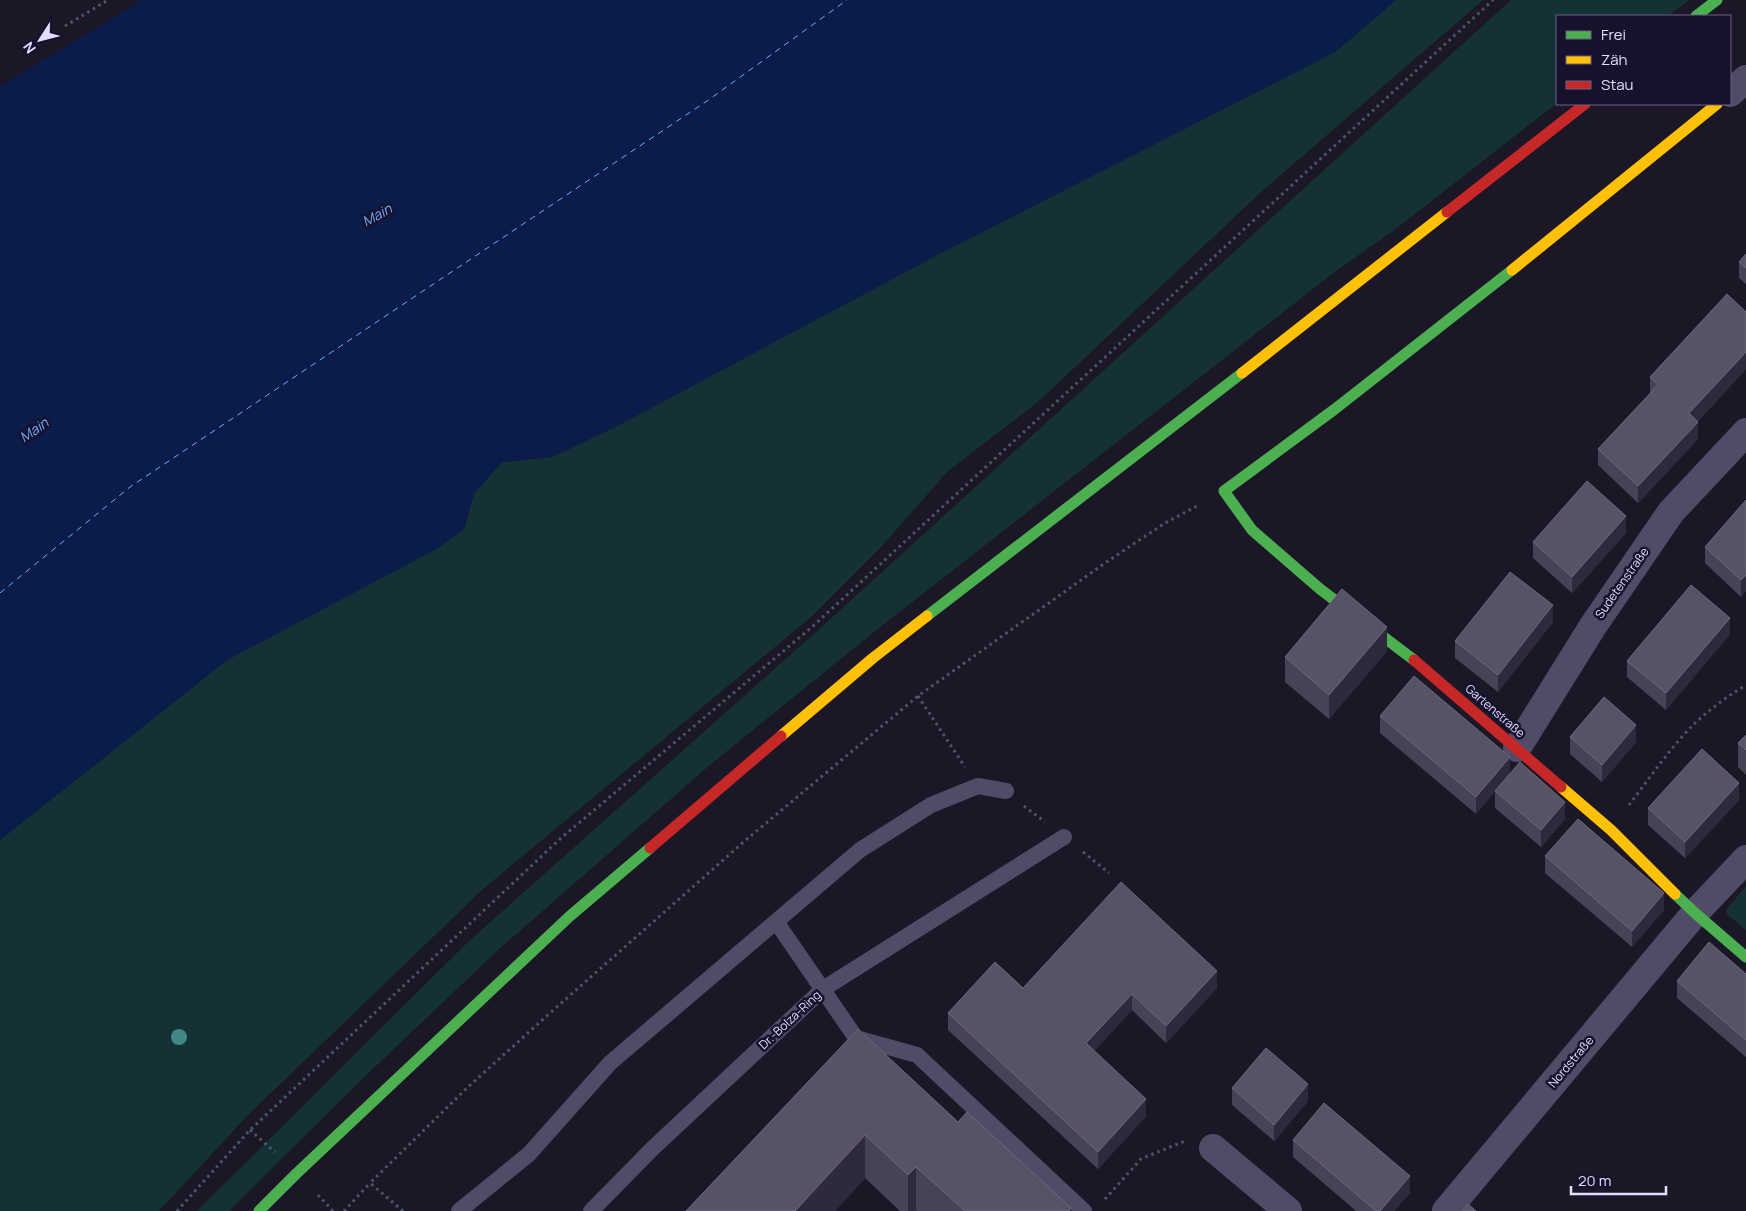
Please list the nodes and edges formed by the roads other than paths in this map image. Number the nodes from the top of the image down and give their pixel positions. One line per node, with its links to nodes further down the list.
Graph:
1 (1717, 0): 2 (main road)
2 (1697, 15)
3 (1746, 79): 4 (street)
4 (1731, 92)
5 (1584, 105): 19 (main road)
6 (1716, 105): 8 (main road, Gartenstraße)
7 (1746, 432): 8 (street, Sudetenstraße)
8 (1518, 748): 12 (main road, Gartenstraße)
9 (1006, 791): 13 (lane)
10 (1064, 837): 15 (lane)
11 (1746, 859): 12 (street, Nordstraße)
12 (1695, 913): 14 (main road, Gartenstraße); 24 (street, Nordstraße)
13 (777, 922): 15 (lane); 20 (lane)
14 (1746, 957)
15 (823, 989): 16 (lane, Dr.-Bolza-Ring); 21 (lane, Dr.-Bolza-Ring)
16 (856, 1038): 17 (lane); 22 (lane)
17 (842, 1053)
18 (1213, 1148): 23 (street)
19 (259, 1211)
20 (459, 1211)
21 (591, 1211)
22 (1084, 1211)
23 (1288, 1211)
24 (1446, 1211)

